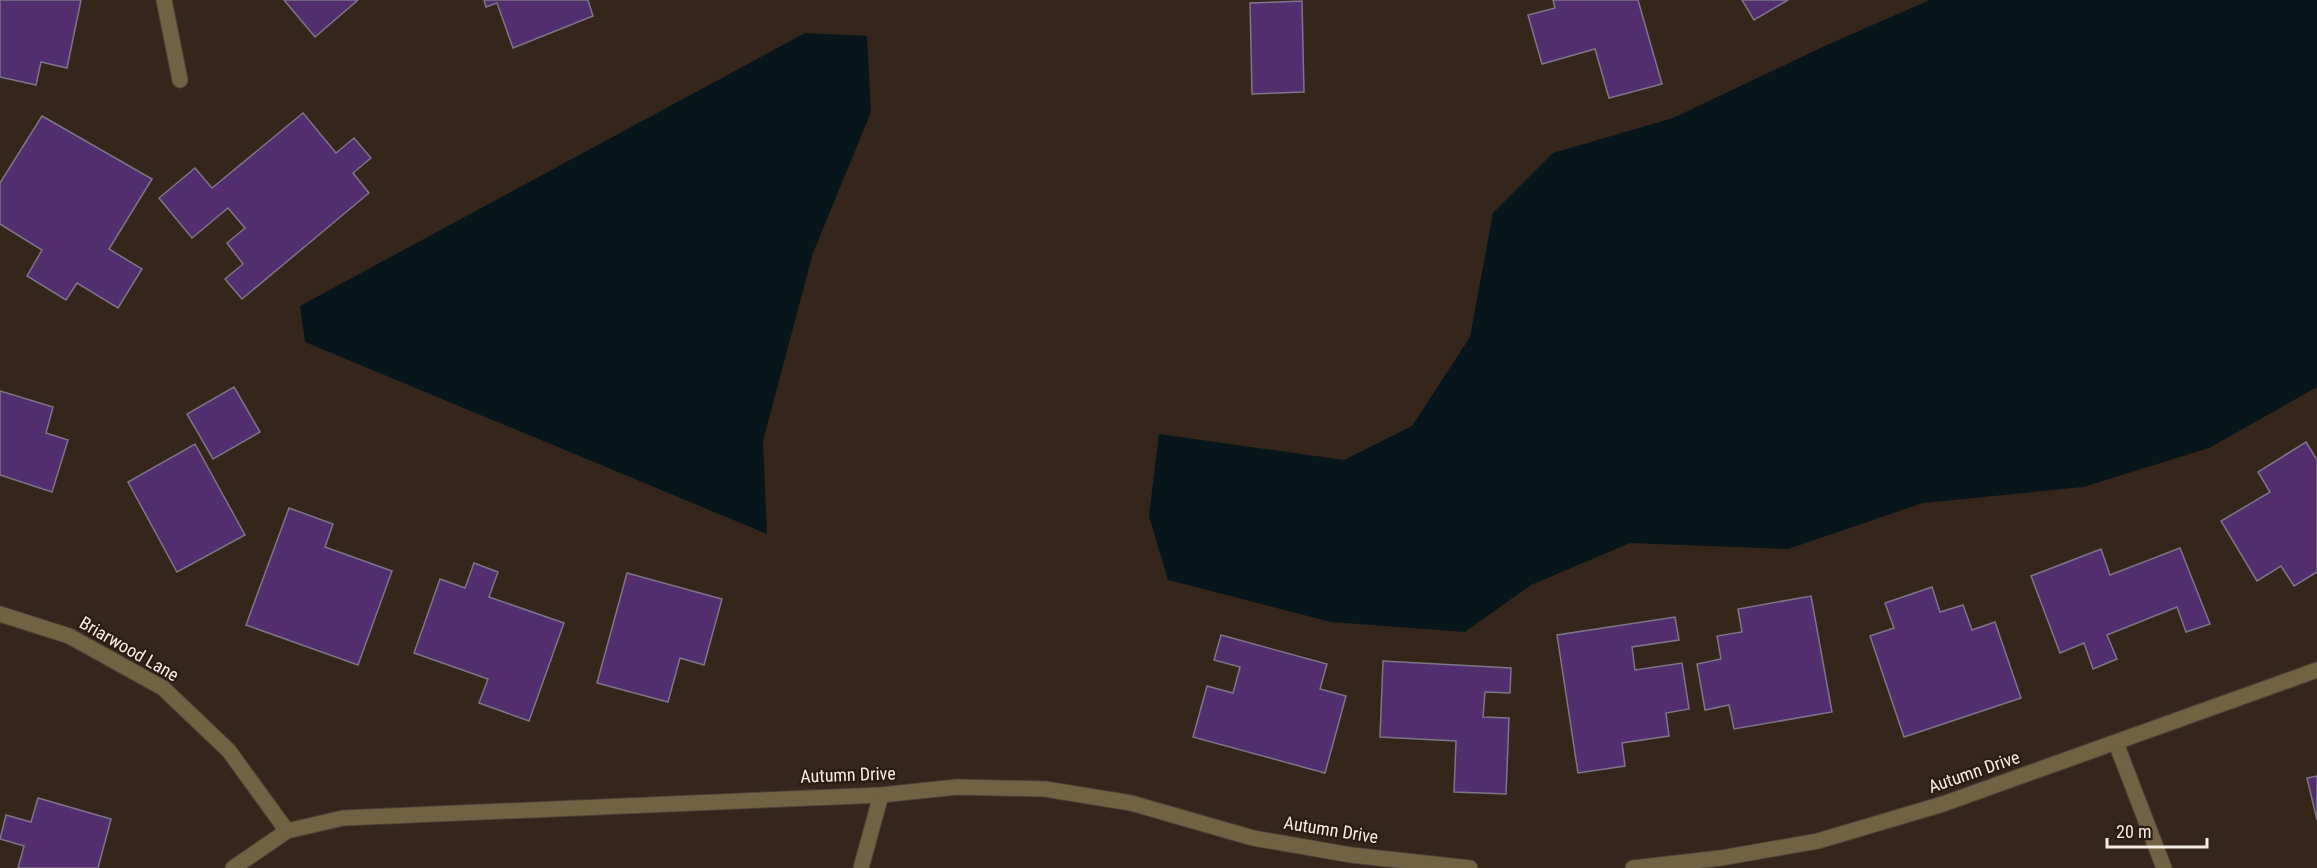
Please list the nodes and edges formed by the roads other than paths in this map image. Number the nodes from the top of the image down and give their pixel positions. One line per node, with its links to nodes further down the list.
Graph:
1 (164, 0): 2 (street)
2 (180, 80)
3 (0, 614): 7 (street, Briarwood Lane)
4 (2317, 670): 5 (street, Autumn Drive)
5 (2116, 743): 11 (street, Autumn Drive); 12 (street)
6 (880, 795): 7 (street, Autumn Drive); 9 (street); 10 (street, Autumn Drive)
7 (287, 831): 8 (street, Autumn Drive)
8 (233, 868)
9 (861, 868)
10 (1470, 868)
11 (1633, 868)
12 (2164, 868)

